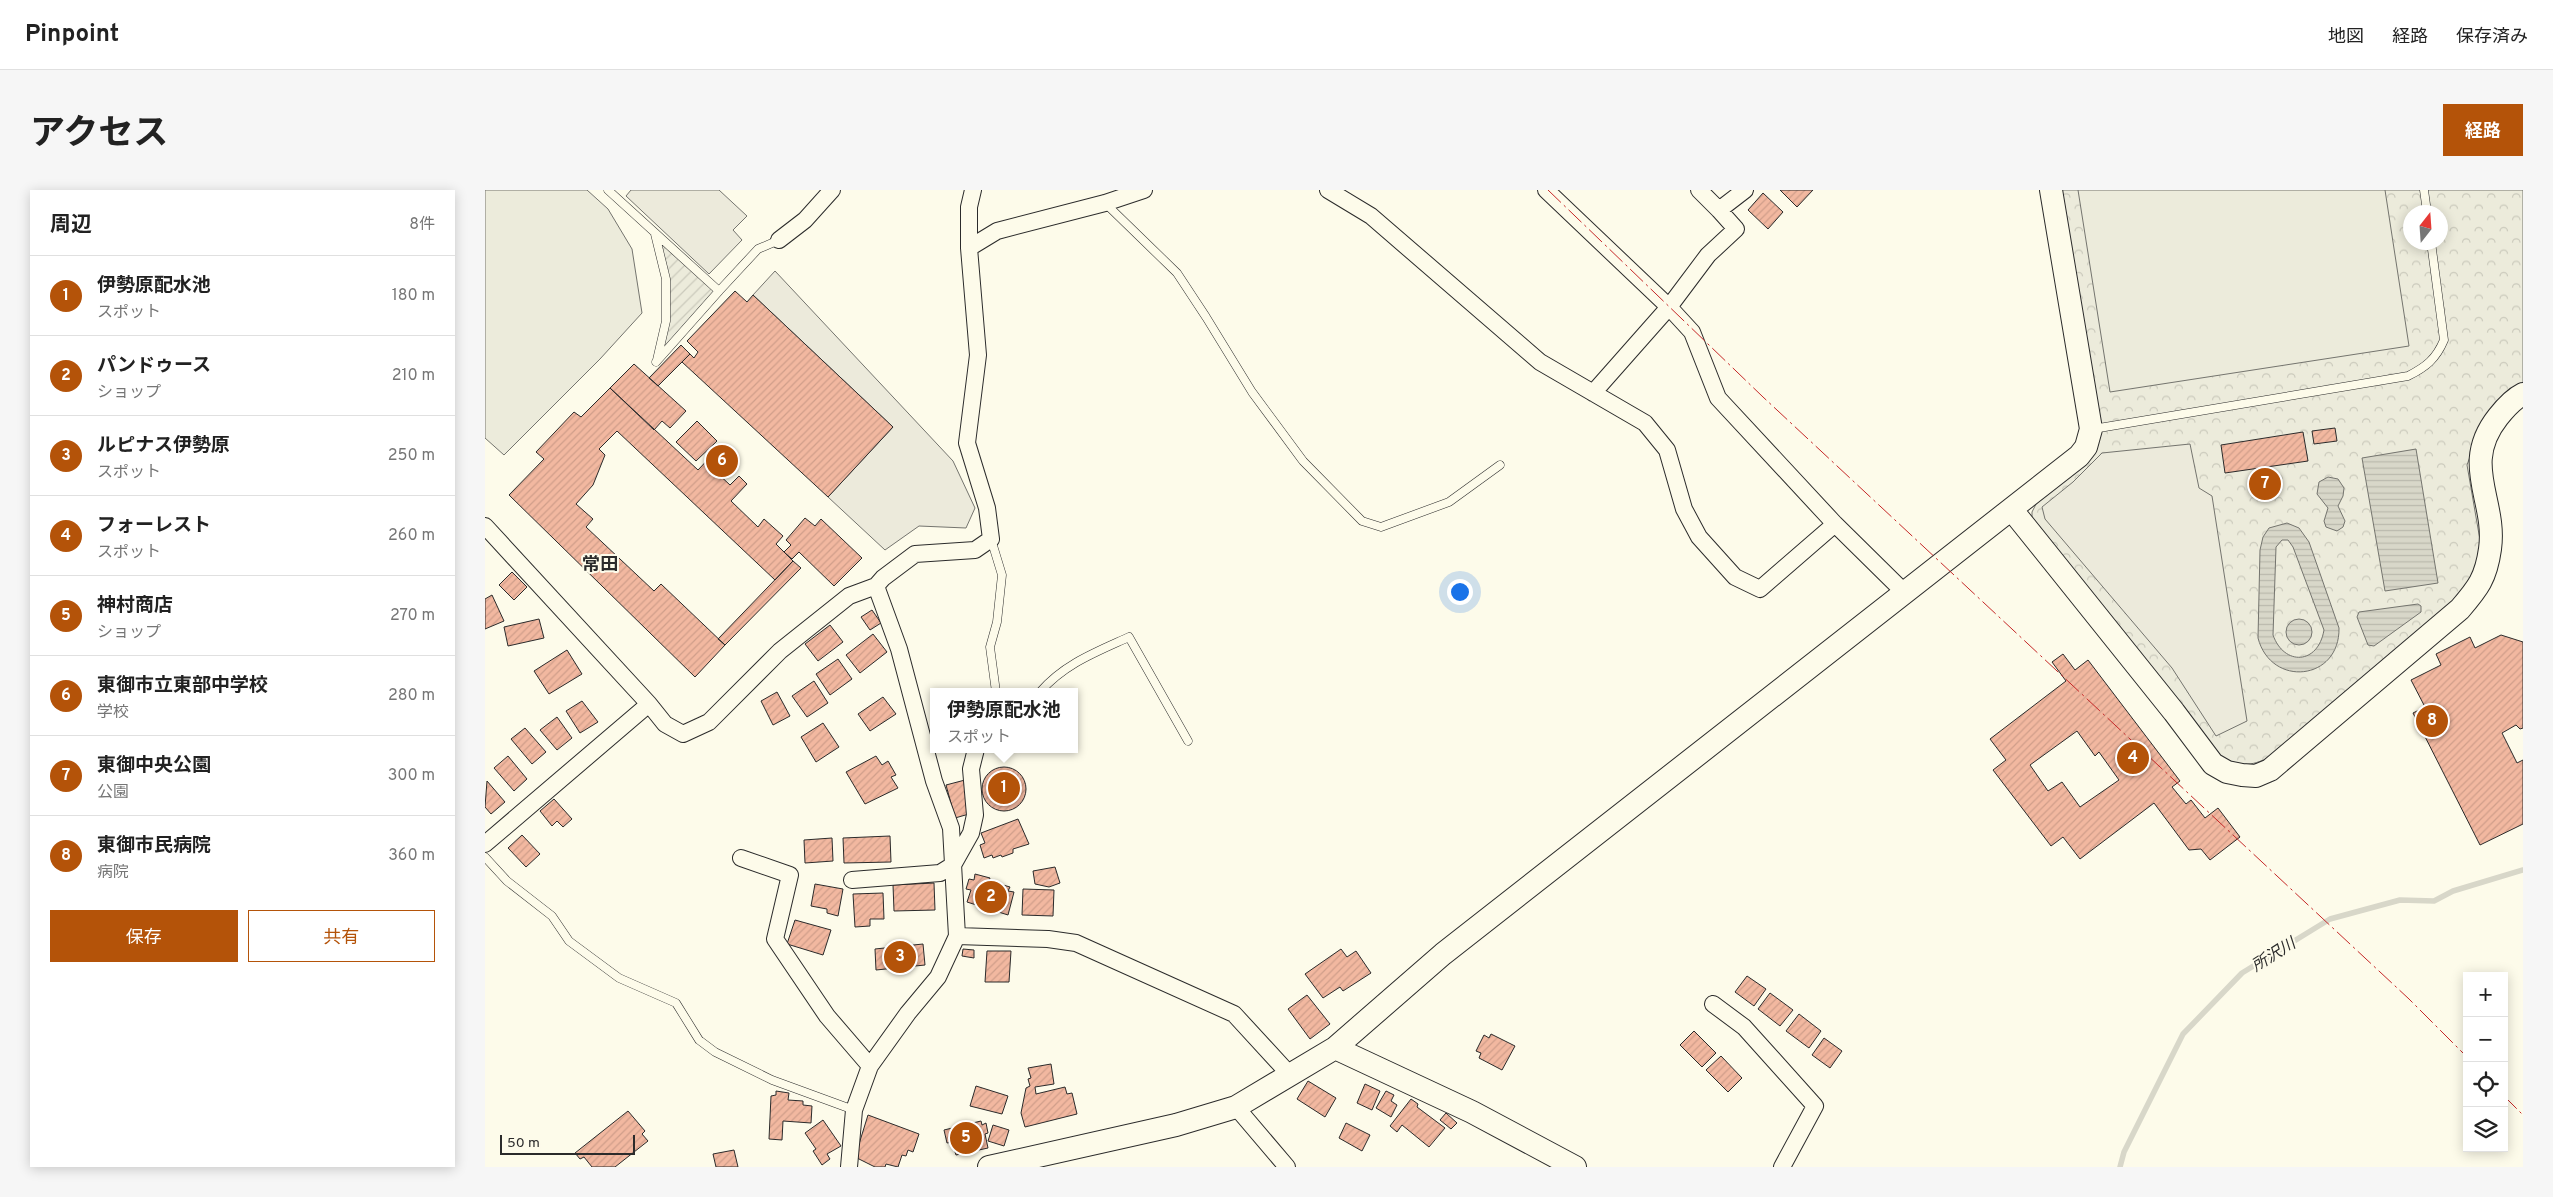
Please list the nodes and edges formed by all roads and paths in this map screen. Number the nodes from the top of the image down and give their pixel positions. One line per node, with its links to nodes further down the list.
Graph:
1 (608, 190): 14 (lane)
2 (832, 190): 15 (street)
3 (973, 190): 16 (street)
4 (1144, 190): 11 (street)
5 (1328, 190): 20 (street)
6 (1546, 190): 19 (street)
7 (1699, 190): 13 (street)
8 (1745, 190): 13 (street)
9 (2051, 190): 22 (street)
10 (2424, 190): 12 (lane)
11 (1105, 203): 16 (street); 23 (lane)
12 (2426, 205)
13 (1719, 210): 19 (street)
14 (655, 233): 18 (lane); 18 (lane)
15 (779, 240): 18 (lane)
16 (969, 248): 27 (street)
17 (2432, 250): 22 (lane)
18 (719, 291)
19 (1669, 307): 20 (street); 25 (street)
20 (1593, 393): 25 (street)
21 (2523, 394): 24 (street)
22 (2091, 429): 24 (street)
23 (1500, 465)
24 (2012, 510): 29 (street)
25 (1835, 524): 29 (street)
26 (485, 526): 32 (street)
27 (991, 539): 28 (street); 30 (lane)
28 (876, 586): 32 (street); 38 (street)
29 (1905, 593): 42 (street)
30 (995, 688)
31 (1043, 688): 33 (lane)
32 (649, 704): 35 (street)
33 (1188, 741)
34 (975, 753): 38 (street)
35 (485, 844)
36 (485, 857): 46 (lane)
37 (741, 858): 43 (street)
38 (953, 865): 39 (street); 40 (street)
39 (852, 880)
40 (957, 936): 43 (street); 44 (street)
41 (1713, 1004): 51 (street)
42 (1335, 1048): 44 (street); 50 (street)
43 (870, 1066): 46 (street)
44 (1291, 1076): 45 (street)
45 (1237, 1107): 48 (street); 49 (street)
46 (854, 1110): 47 (street)
47 (849, 1167)
48 (989, 1167)
49 (1287, 1167)
50 (1575, 1167)
51 (1782, 1167)

